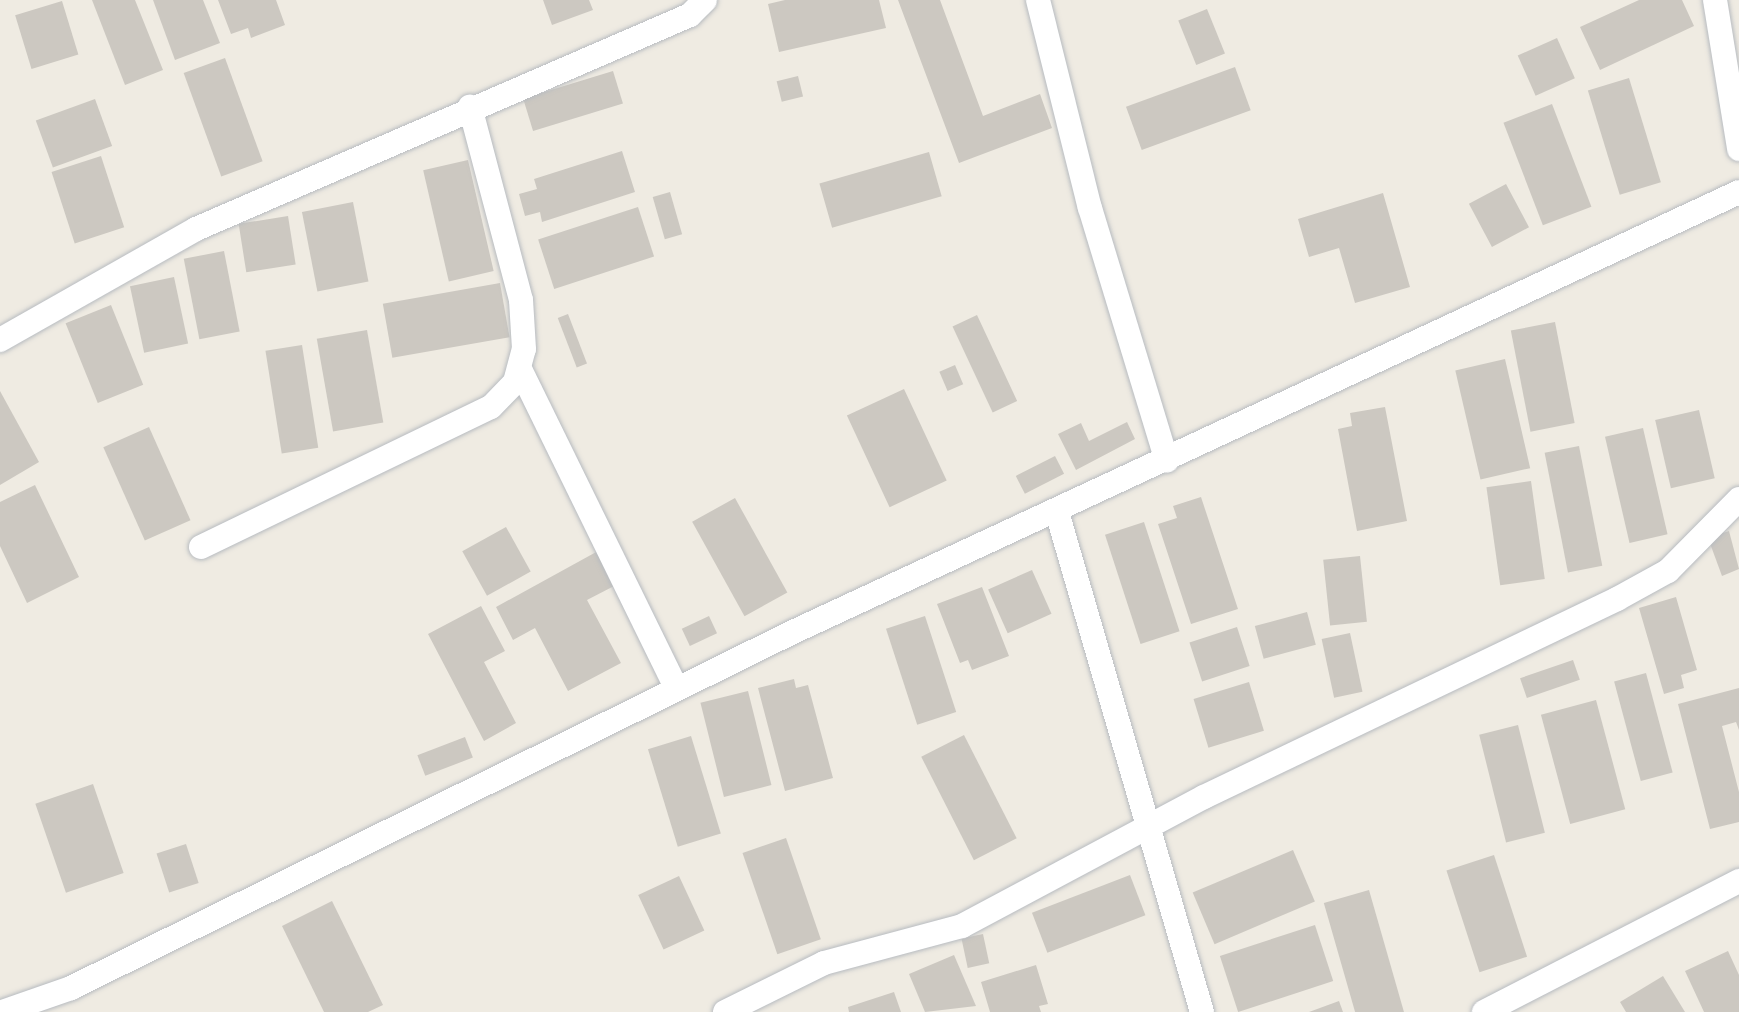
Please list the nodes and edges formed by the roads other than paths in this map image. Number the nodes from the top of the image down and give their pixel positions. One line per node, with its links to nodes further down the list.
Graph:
1 (705, 0): 4 (street)
2 (1038, 0): 9 (street)
3 (1715, 0): 5 (street)
4 (470, 107): 7 (street); 8 (street)
5 (1739, 149)
6 (1739, 192): 9 (street)
7 (0, 340)
8 (520, 369): 12 (street); 13 (street)
9 (1167, 461): 11 (street)
10 (1739, 499): 14 (street)
11 (1057, 512): 13 (street); 14 (street)
12 (201, 547)
13 (677, 689): 16 (street)
14 (1150, 825): 17 (street); 18 (street)
15 (1739, 881): 19 (street)
16 (2, 1012)
17 (725, 1012)
18 (1202, 1012)
19 (1484, 1012)

